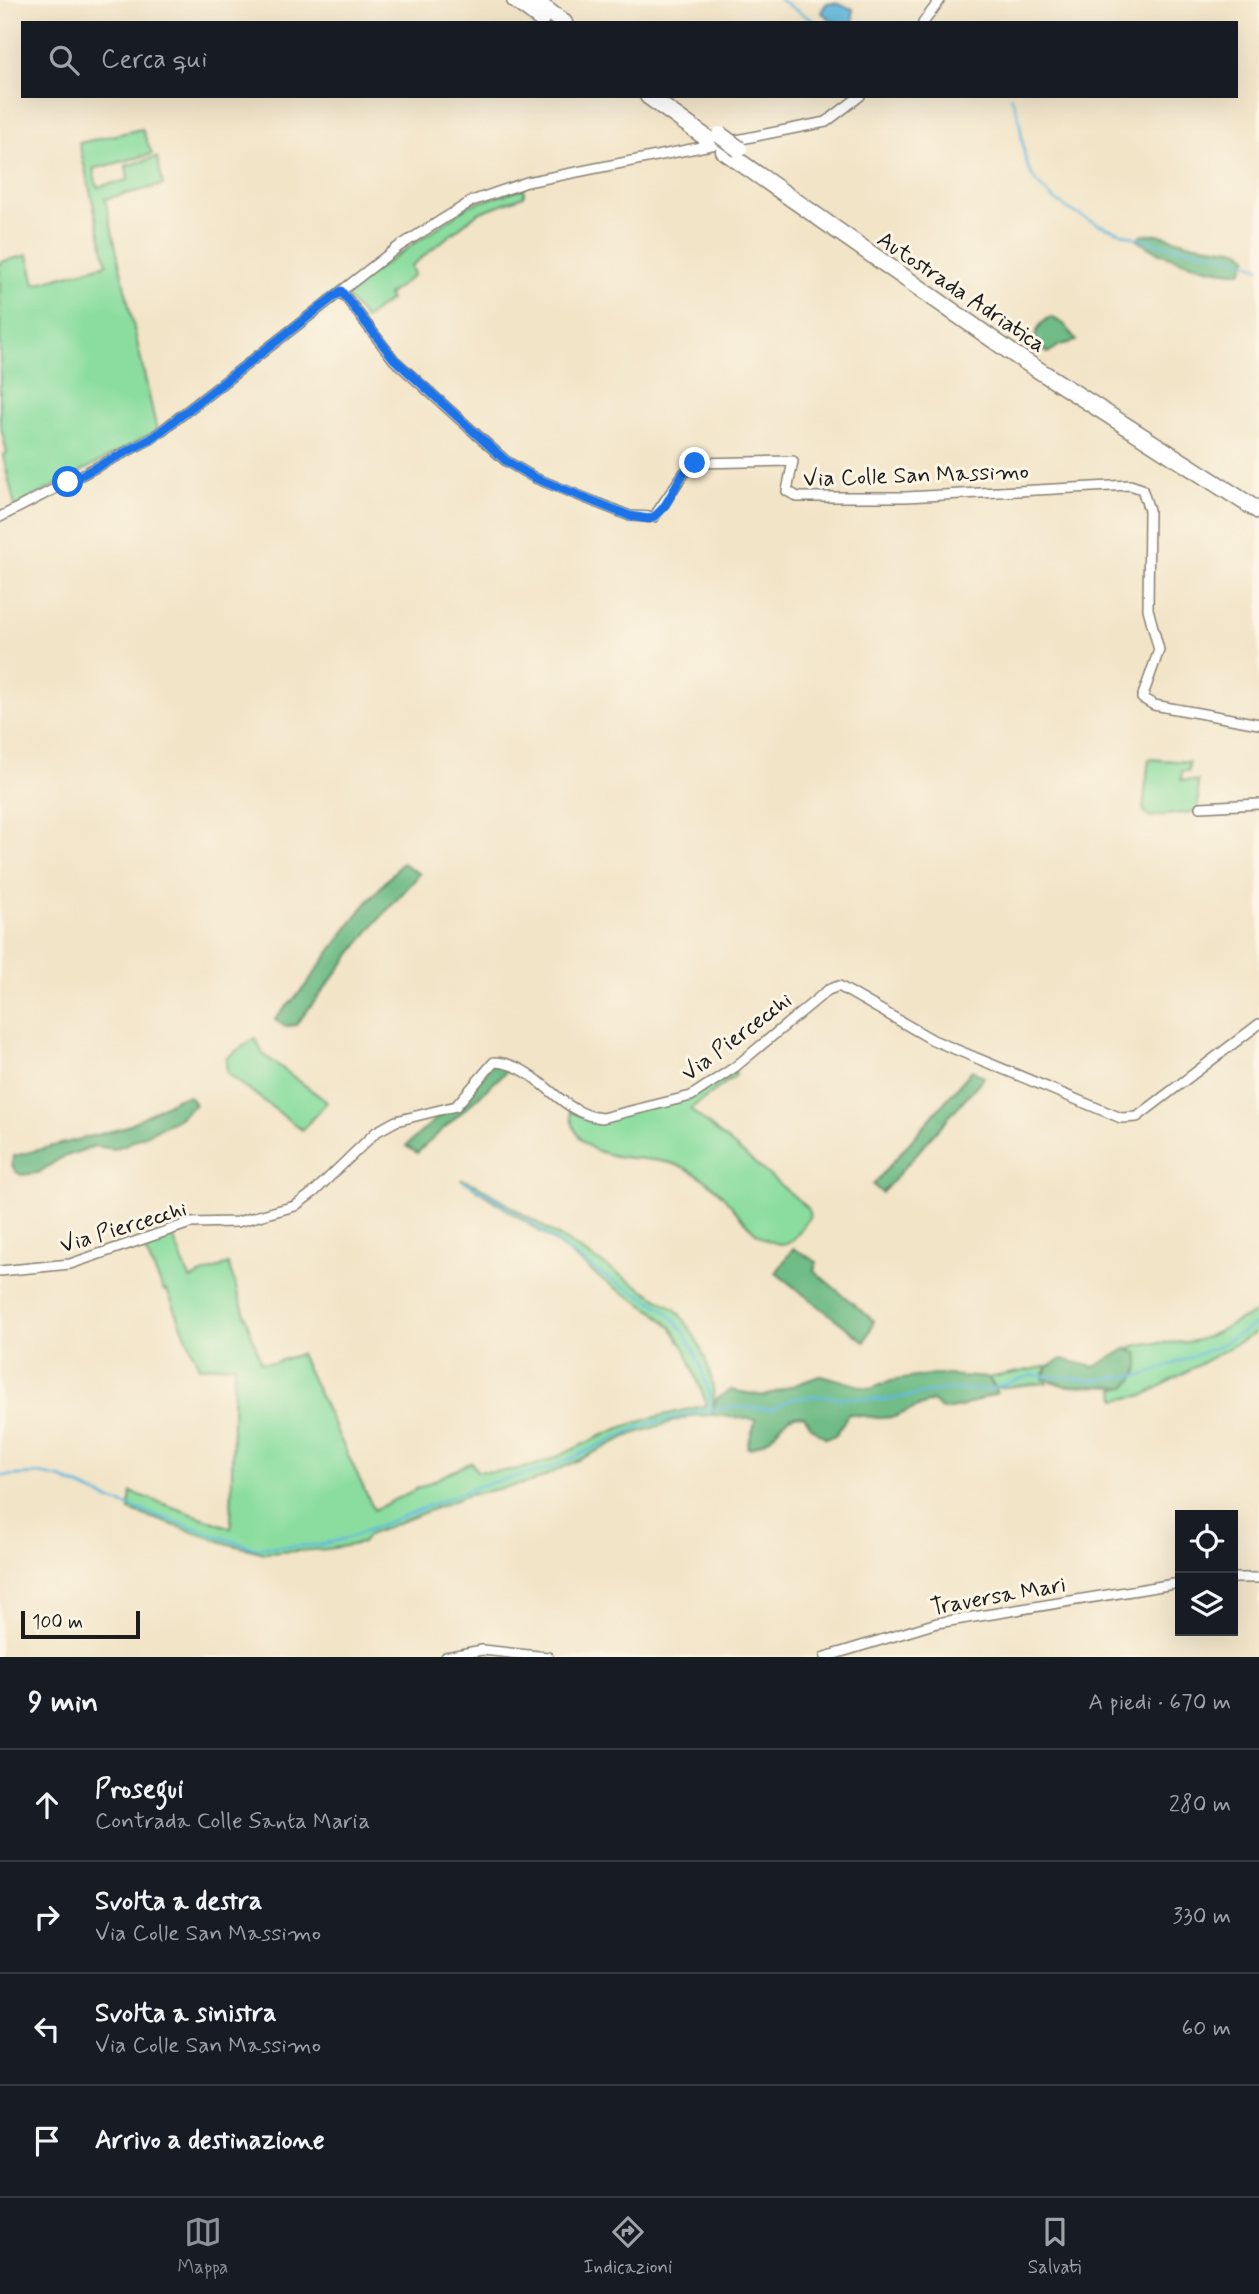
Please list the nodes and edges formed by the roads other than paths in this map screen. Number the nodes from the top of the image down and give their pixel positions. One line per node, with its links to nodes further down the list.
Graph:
1 (514, 0): 4 (highway)
2 (533, 0): 5 (highway)
3 (940, 0): 6 (street)
4 (543, 21)
5 (561, 21)
6 (924, 21)
7 (651, 98): 10 (highway, Autostrada Adriatica)
8 (669, 98): 10 (highway, Autostrada Adriatica)
9 (857, 98): 12 (street)
10 (714, 137): 11 (highway, Autostrada Adriatica, bridge)
11 (732, 150): 13 (highway, Autostrada Adriatica); 14 (highway, Autostrada Adriatica)
12 (341, 291): 15 (street); 16 (street, Via Colle San Massimo)
13 (1259, 498)
14 (1259, 510)
15 (0, 517)
16 (1259, 724)
17 (1259, 804): 18 (street)
18 (1200, 807)
19 (1259, 1024): 20 (street, Via Piercecchi)
20 (0, 1271)
21 (1238, 1578): 22 (street)
22 (1259, 1578)
23 (1175, 1584): 26 (street, Traversa Mari)
24 (446, 1657): 25 (street)
25 (548, 1657)
26 (825, 1657)

